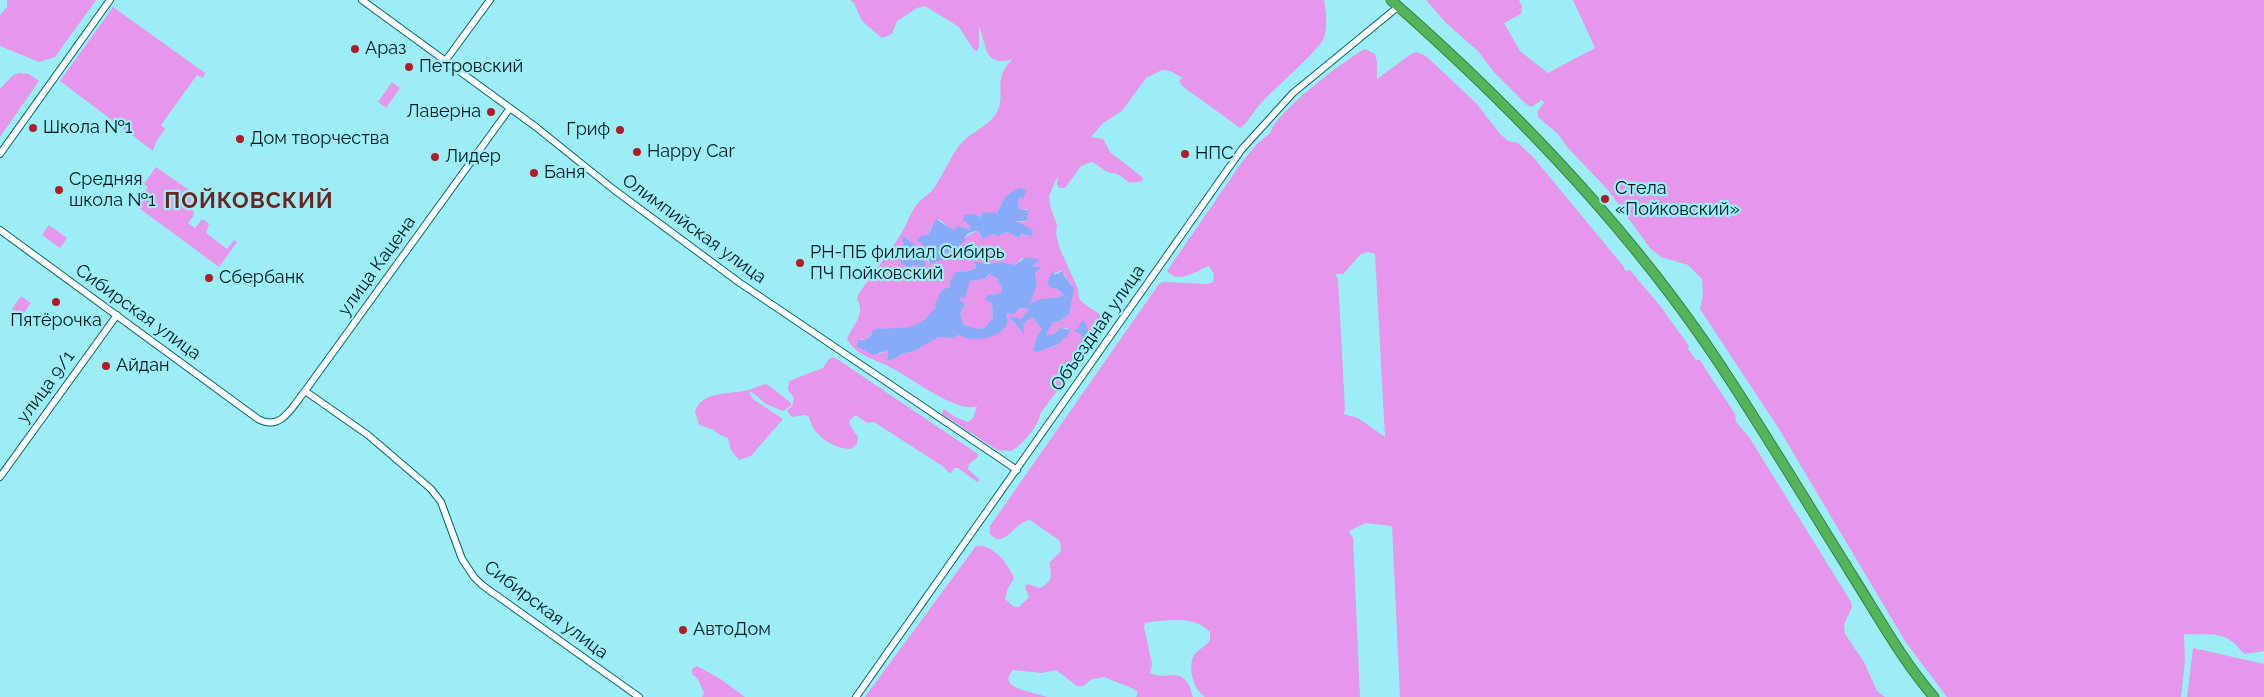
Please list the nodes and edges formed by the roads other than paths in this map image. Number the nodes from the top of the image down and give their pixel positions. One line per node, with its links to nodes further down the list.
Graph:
1 (110, 0): 8 (street)
2 (362, 0): 6 (street, Олимпийская улица)
3 (490, 0): 6 (street)
4 (1391, 0): 5 (highway)
5 (1399, 6): 13 (street, Объездная улица); 17 (highway)
6 (446, 60): 7 (street, Олимпийская улица)
7 (510, 108): 11 (street, улица Кацена); 13 (street, Олимпийская улица)
8 (2, 151)
9 (0, 230): 10 (street, Сибирская улица)
10 (117, 315): 12 (street, Сибирская улица); 14 (street, улица 9/1)
11 (305, 391): 12 (street, улица Кацена); 15 (street, Сибирская улица)
12 (258, 419)
13 (1017, 470): 16 (street, Объездная улица)
14 (0, 477)
15 (639, 697)
16 (856, 697)
17 (1934, 697)

